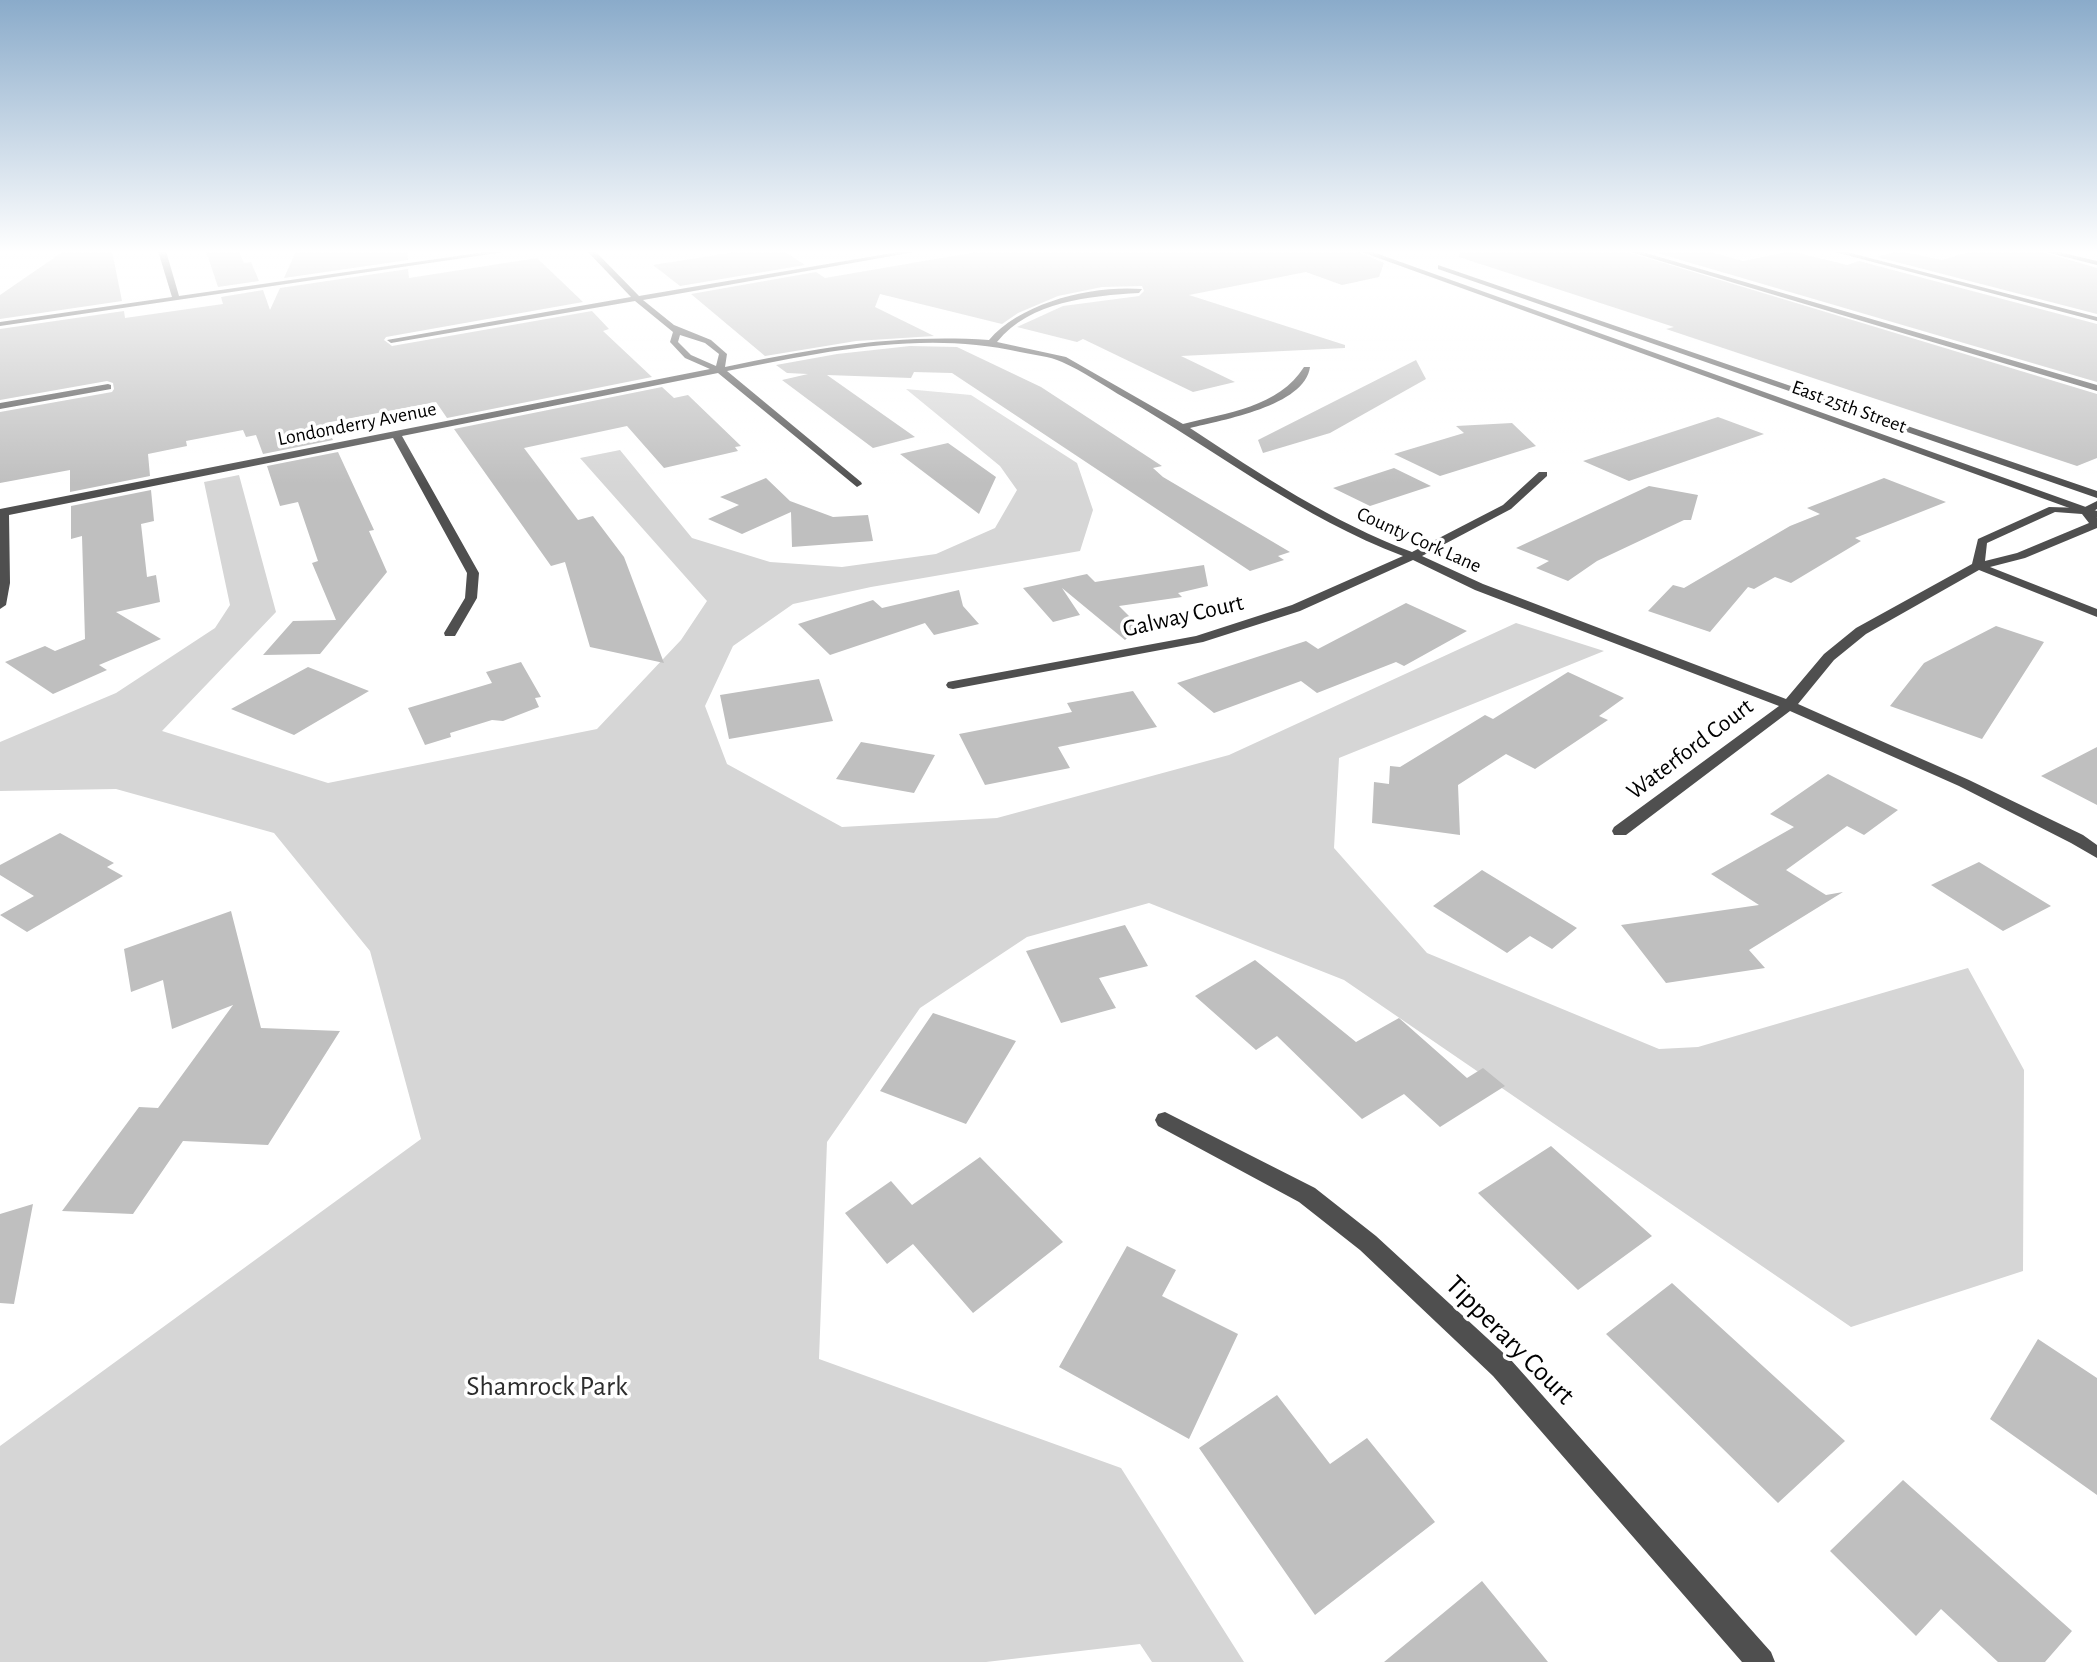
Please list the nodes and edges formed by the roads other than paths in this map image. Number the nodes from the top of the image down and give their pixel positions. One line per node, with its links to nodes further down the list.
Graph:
1 (459, 329): 8 (street)
2 (674, 329): 7 (street)
3 (1003, 329): 9 (street)
4 (1582, 329): 20 (street, East 25th Street)
5 (1617, 329): 19 (street, East 25th Street)
6 (1895, 329): 13 (street)
7 (677, 331): 11 (street); 11 (street)
8 (391, 340)
9 (991, 343): 11 (street, County Cork Lane); 15 (street, County Cork Lane)
10 (1307, 369): 15 (street)
11 (720, 370): 16 (street, Londonderry Avenue); 18 (street)
12 (108, 387): 14 (street)
13 (2097, 388)
14 (0, 406)
15 (1182, 427): 22 (street, County Cork Lane)
16 (396, 435): 21 (street, Londonderry Avenue); 26 (street)
17 (1543, 474): 22 (street, Galway Court)
18 (857, 484)
19 (2097, 495)
20 (2093, 510): 23 (street, Waterford Court); 23 (street)
21 (1, 512): 24 (street)
22 (1413, 556): 27 (street, Galway Court); 28 (street, County Cork Lane)
23 (1978, 566): 25 (street); 28 (street, Waterford Court)
24 (0, 605)
25 (2097, 613)
26 (450, 633)
27 (953, 685)
28 (1789, 705): 29 (street, Waterford Court); 30 (street, County Cork Lane)
29 (1620, 831)
30 (2097, 853)
31 (1165, 1120): 32 (street, Tipperary Court)
32 (1761, 1662)

